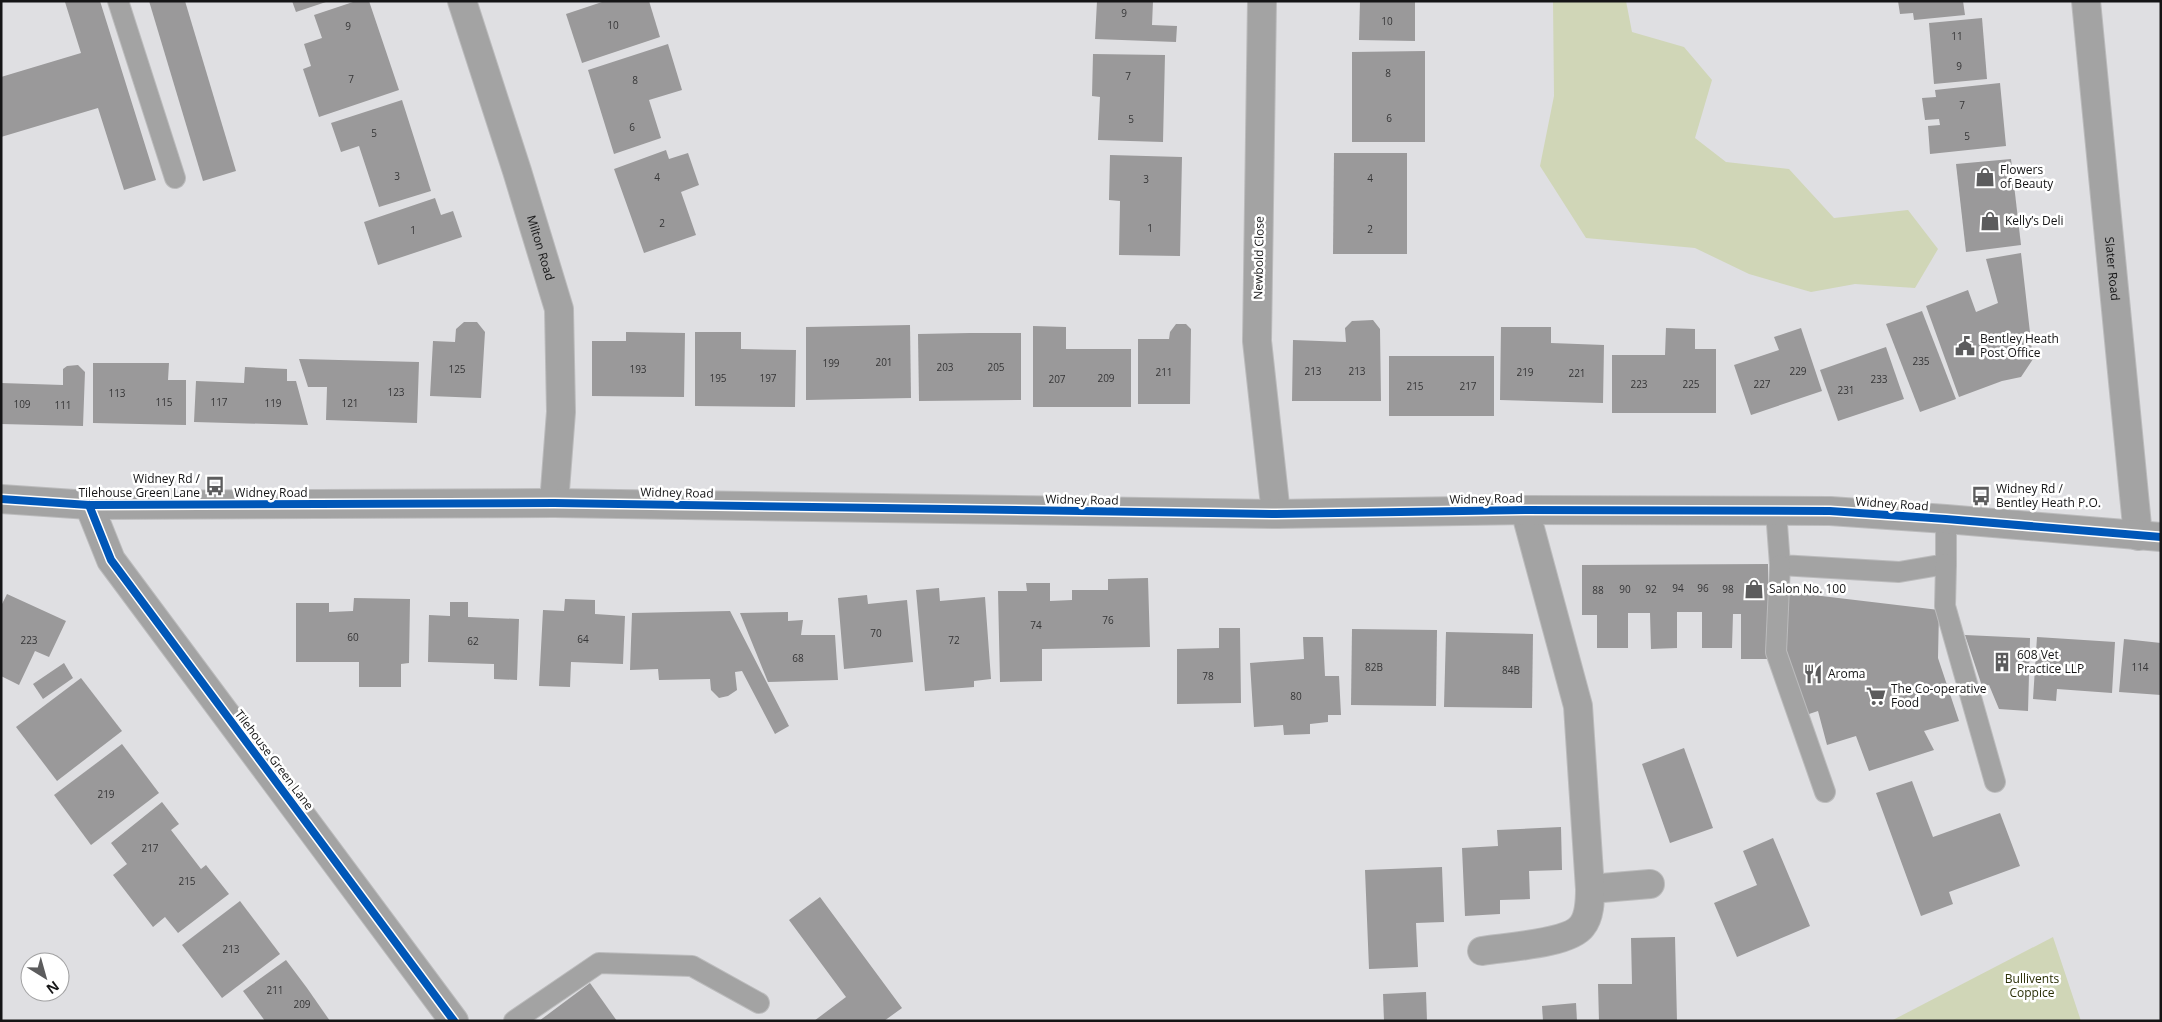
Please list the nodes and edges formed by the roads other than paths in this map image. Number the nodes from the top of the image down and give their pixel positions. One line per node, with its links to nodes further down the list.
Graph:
1 (118, 1): 5 (lane)
2 (462, 1): 7 (street, Milton Road)
3 (1262, 1): 11 (street, Newbold Close)
4 (2086, 1): 13 (street, Slater Road)
5 (175, 178)
6 (1, 499): 8 (street, Widney Road)
7 (554, 503): 8 (street, Widney Road); 11 (street, Widney Road)
8 (89, 506): 22 (street, Tilehouse Green Lane)
9 (1525, 510): 10 (street, Widney Road); 11 (street, Widney Road); 19 (street)
10 (1776, 511): 12 (street, Widney Road); 15 (lane)
11 (1276, 514)
12 (1946, 519): 13 (street, Widney Road); 14 (lane)
13 (2149, 536)
14 (1946, 564): 15 (lane); 16 (lane)
15 (1780, 565): 17 (lane)
16 (1995, 782)
17 (1825, 792)
18 (1650, 884): 19 (street)
19 (1590, 889): 20 (street)
20 (1482, 951)
21 (759, 1003): 23 (lane)
22 (454, 1021)
23 (514, 1021)

